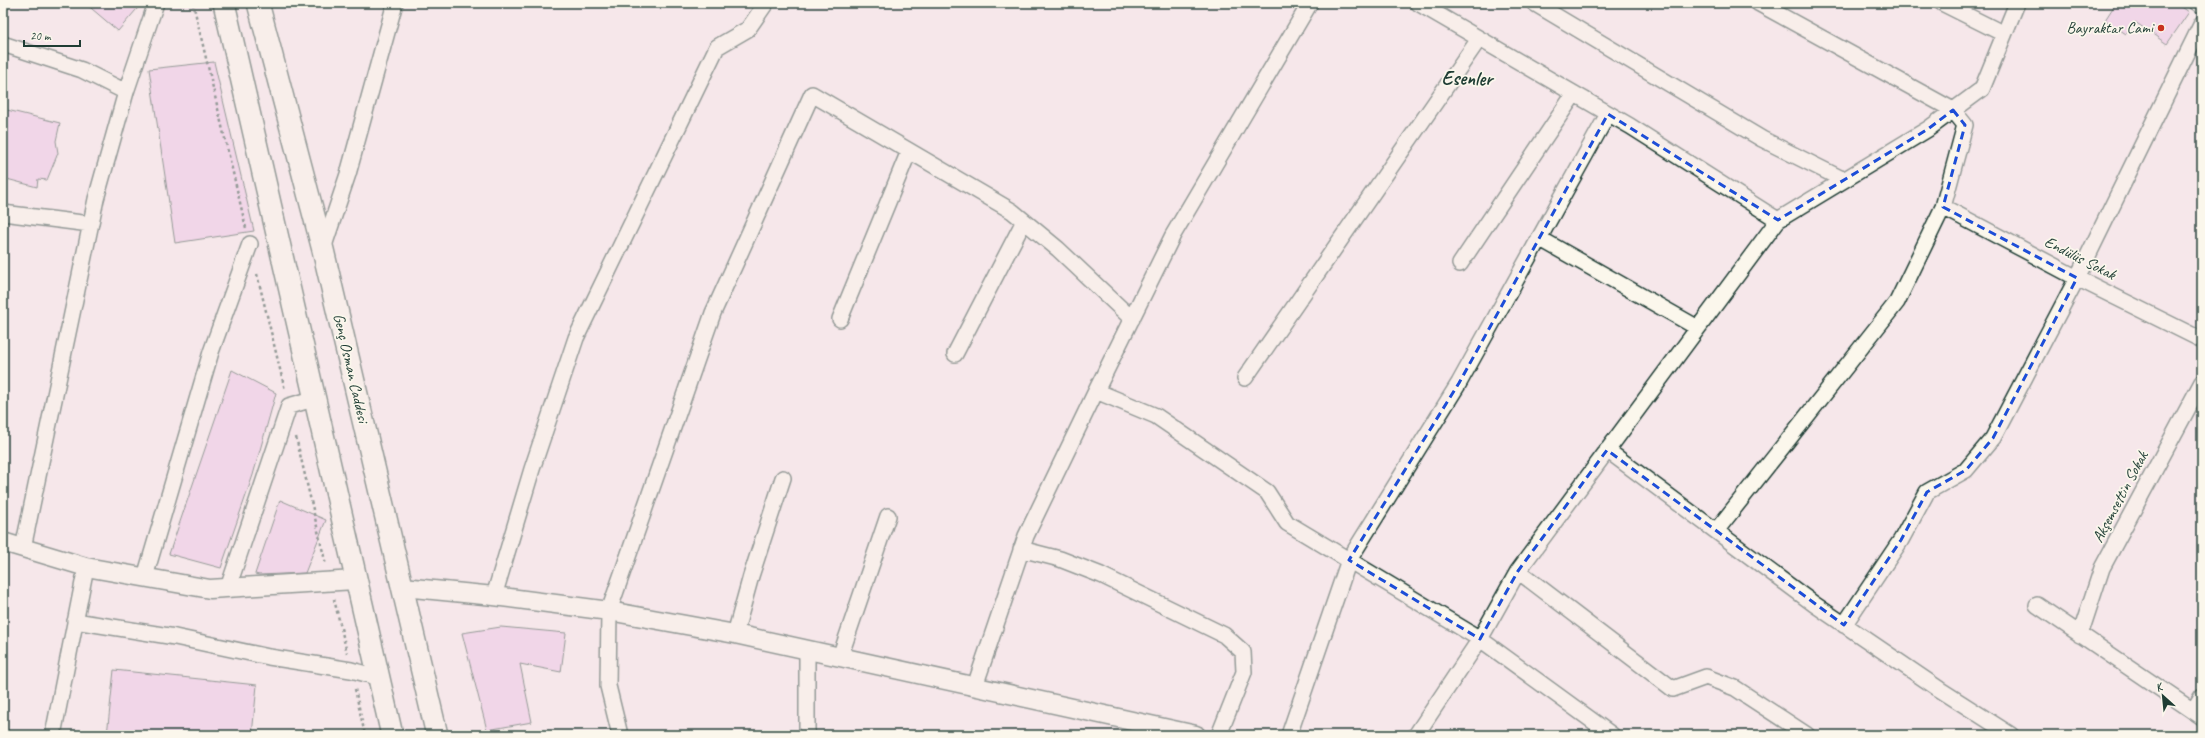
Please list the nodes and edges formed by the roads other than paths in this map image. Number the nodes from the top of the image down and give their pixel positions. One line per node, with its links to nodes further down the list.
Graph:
1 (156, 3): 18 (street)
2 (224, 3): 42 (main road)
3 (258, 3): 31 (main road, Genç Osman Caddesi)
4 (395, 3): 31 (street)
5 (766, 3): 57 (street)
6 (1310, 3): 35 (street)
7 (1418, 3): 16 (street)
8 (1534, 3): 23 (street)
9 (1758, 3): 20 (street)
10 (1942, 3): 15 (street)
11 (2017, 3): 15 (street)
12 (2197, 3): 13 (street)
13 (2202, 5)
14 (2202, 23): 33 (street)
15 (2004, 34): 20 (street)
16 (1479, 39): 19 (street); 39 (street)
17 (3, 44): 18 (street)
18 (126, 92): 28 (street)
19 (1574, 94): 21 (street); 32 (street)
20 (1953, 110): 23 (street); 24 (street)
21 (1608, 114): 26 (street); 29 (street)
22 (908, 151): 27 (street); 34 (street); 59 (street)
23 (1844, 180): 26 (street)
24 (1943, 207): 33 (street, Endülüs Sokak); 46 (street)
25 (3, 213): 28 (street)
26 (1778, 220): 36 (street)
27 (1024, 221): 35 (street); 38 (street)
28 (90, 224): 48 (street)
29 (1539, 238): 36 (street); 50 (street)
30 (250, 244): 53 (street)
31 (322, 250): 55 (main road, Genç Osman Caddesi)
32 (1460, 264)
33 (2077, 278): 37 (street, Endülüs Sokak); 61 (street)
34 (840, 319)
35 (1132, 319): 41 (street)
36 (1698, 328): 43 (street)
37 (2202, 340)
38 (955, 354)
39 (1245, 378)
40 (2202, 382): 63 (street, Akşemsettin Sokak)
41 (1096, 391): 49 (street); 50 (street)
42 (314, 399): 54 (main road); 56 (street)
43 (1607, 450): 46 (street); 52 (street)
44 (783, 478): 62 (street)
45 (888, 516): 66 (street)
46 (1716, 531): 61 (street)
47 (3, 542): 48 (street)
48 (23, 548): 51 (street)
49 (1022, 549): 68 (street); 78 (street)
50 (1349, 560): 64 (street); 79 (street)
51 (86, 567): 53 (street); 60 (street)
52 (1518, 571): 64 (street); 82 (street)
53 (145, 577): 56 (street)
54 (355, 580): 56 (street); 67 (main road)
55 (404, 587): 57 (street); 74 (main road, Genç Osman Caddesi)
56 (228, 588)
57 (494, 596): 59 (street)
58 (2037, 605): 63 (street)
59 (609, 611): 62 (street); 75 (street)
60 (75, 621): 67 (street); 72 (street)
61 (1844, 625): 83 (street)
62 (735, 634): 65 (street)
63 (2080, 635): 70 (street)
64 (1480, 639): 80 (street); 81 (street)
65 (807, 650): 66 (street); 76 (street)
66 (840, 657): 68 (street)
67 (378, 677): 73 (main road)
68 (976, 686): 71 (street)
69 (2202, 696): 70 (street)
70 (2198, 714)
71 (1165, 732): 77 (street)
72 (53, 735)
73 (392, 735)
74 (437, 735)
75 (620, 735)
76 (806, 735)
77 (1196, 735)
78 (1219, 735)
79 (1289, 735)
80 (1416, 735)
81 (1612, 735)
82 (1807, 735)
83 (2011, 735)

